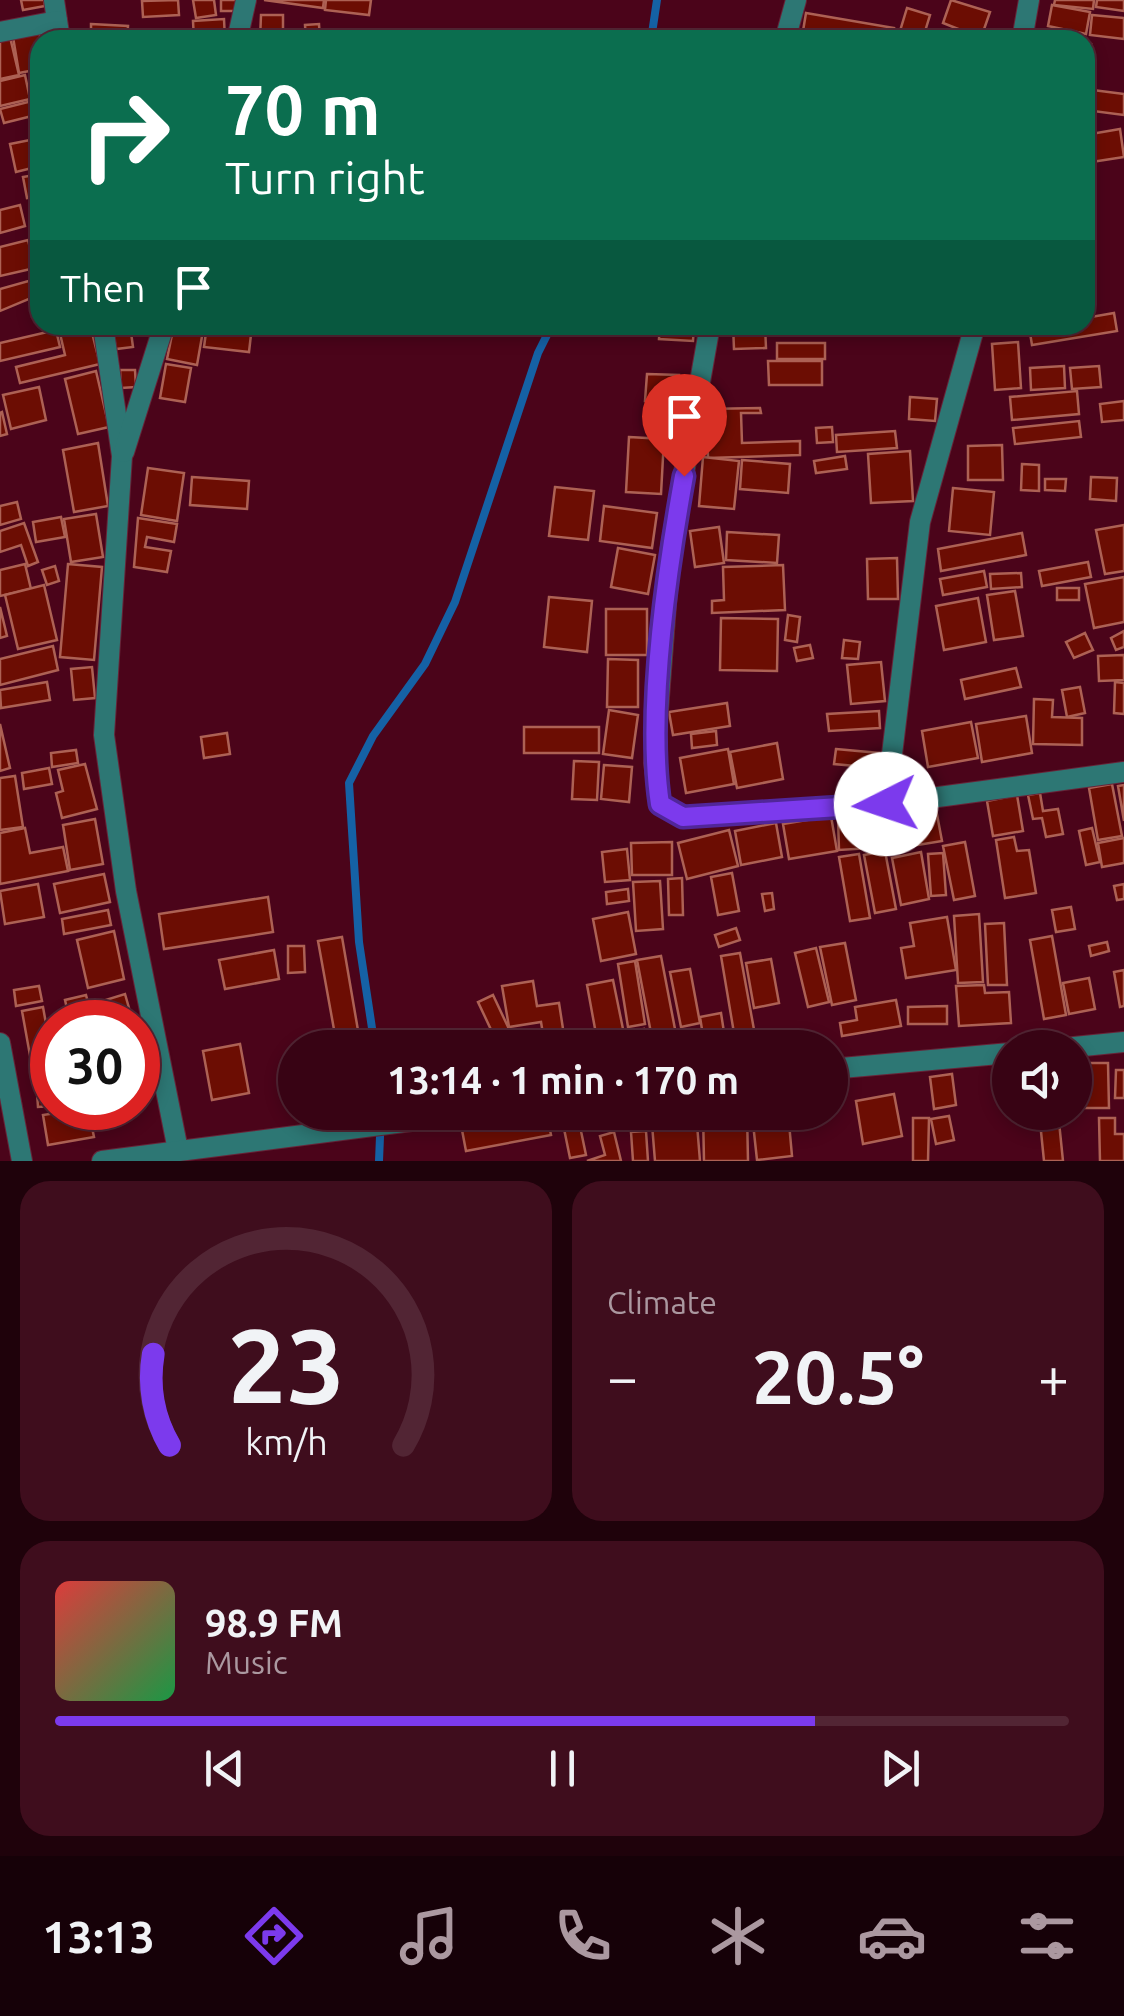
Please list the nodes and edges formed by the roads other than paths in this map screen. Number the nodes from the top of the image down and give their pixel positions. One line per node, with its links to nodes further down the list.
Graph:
1 (246, 0): 5 (street)
2 (796, 0): 6 (street)
3 (1029, 0): 7 (street)
4 (57, 20): 8 (street)
5 (239, 30)
6 (788, 30)
7 (1024, 30)
8 (0, 32)
9 (104, 335): 13 (street)
10 (161, 335): 13 (street)
11 (708, 335): 15 (street)
12 (972, 335): 15 (street)
13 (122, 456): 22 (street)
14 (1124, 772): 15 (street)
15 (886, 804)
16 (1124, 1042): 18 (street)
17 (0, 1043): 23 (street)
18 (1092, 1045)
19 (992, 1054): 20 (street)
20 (848, 1067)
21 (329, 1130): 22 (street)
22 (178, 1150): 24 (street)
23 (22, 1161)
24 (102, 1161)

